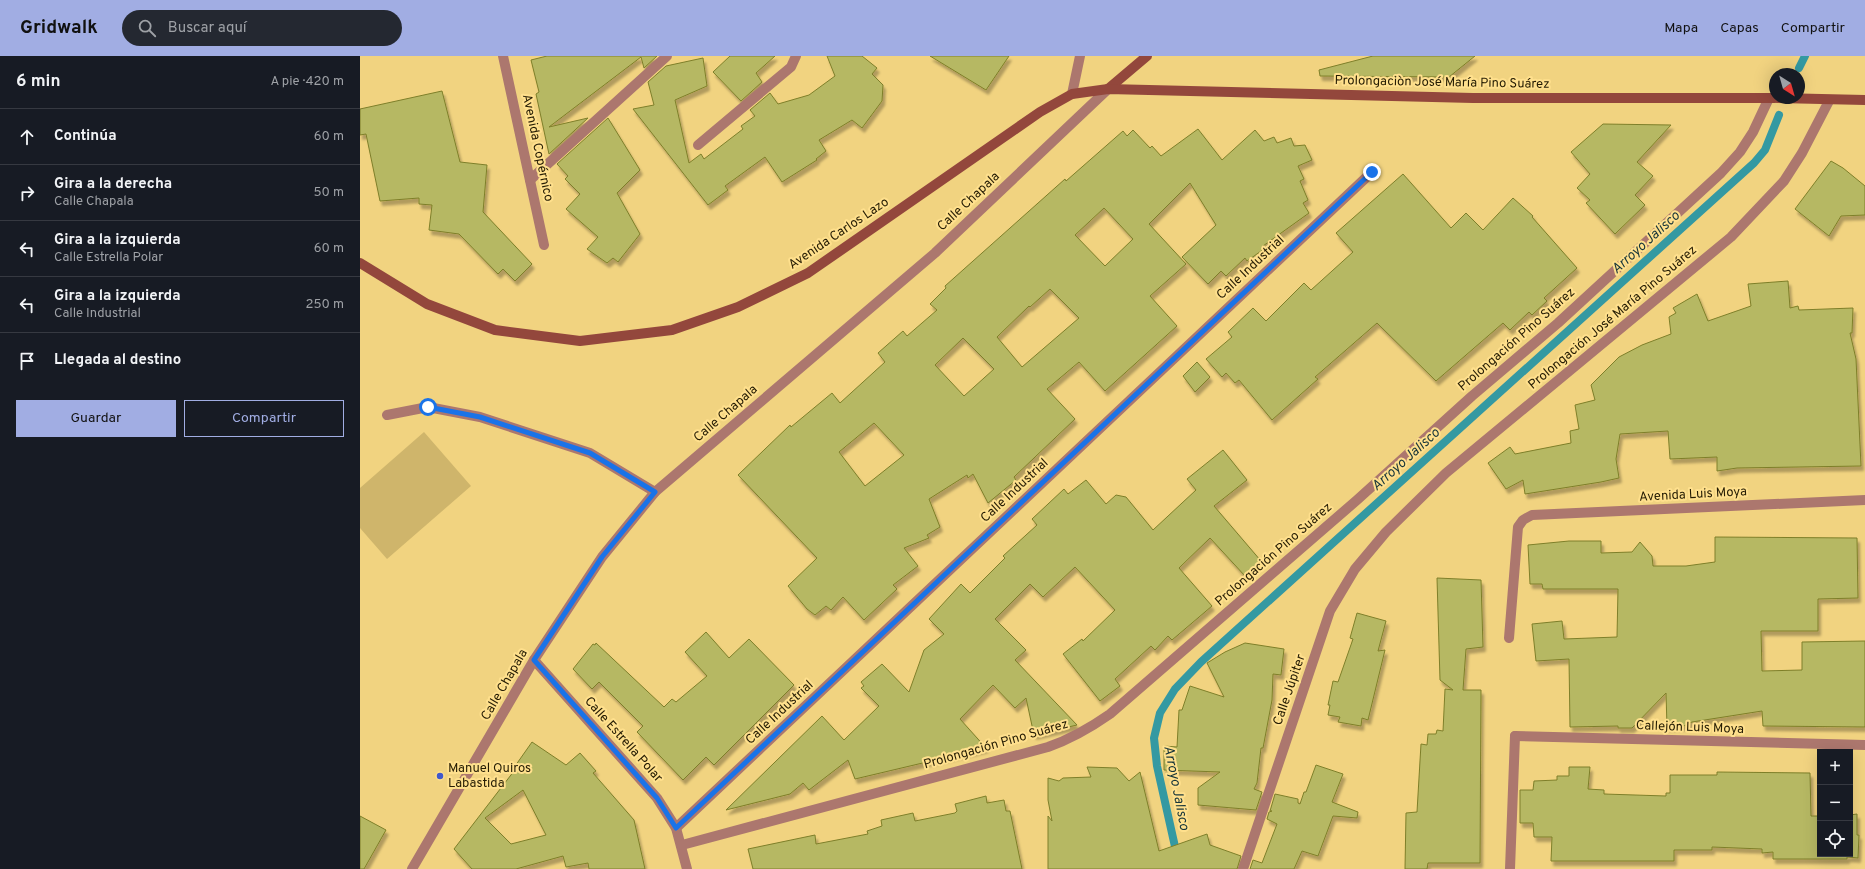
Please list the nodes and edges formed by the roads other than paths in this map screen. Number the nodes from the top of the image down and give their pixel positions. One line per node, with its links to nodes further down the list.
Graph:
1 (503, 56): 15 (street, Avenida Copérnico)
2 (667, 56): 15 (street)
3 (796, 56): 13 (street)
4 (1080, 56): 7 (street)
5 (1147, 56): 6 (main road, Calle Chapala)
6 (1108, 89): 7 (main road, Avenida Carlos Lazo); 8 (main road, Prolongaciòn José María Pino Suárez); 19 (street, Calle Chapala)
7 (1072, 94): 17 (main road, Avenida Carlos Lazo)
8 (1769, 98)
9 (1805, 99): 10 (main road, Prolongaciòn José María Pino Suárez)
10 (1829, 100): 11 (main road, Prolongaciòn José María Pino Suárez); 21 (street, Prolongación José María Pino Suárez)
11 (1865, 100)
12 (1770, 104): 26 (street, Prolongación Pino Suárez)
13 (698, 145)
14 (1372, 172): 25 (street, Calle Industrial)
15 (530, 180): 16 (street, Avenida Copérnico)
16 (544, 245)
17 (360, 263)
18 (387, 415): 19 (street)
19 (655, 492): 23 (street, Calle Chapala)
20 (1865, 500): 22 (street, Avenida Luis Moya)
21 (1386, 532): 29 (street, Calle Júpiter)
22 (1509, 638)
23 (534, 660): 25 (street, Calle Estrella Polar); 27 (street, Calle Chapala)
24 (1865, 745): 30 (street, Callejón Luis Moya)
25 (676, 828): 26 (street, Calle Estrella Polar)
26 (682, 845): 28 (street, Calle Estrella Polar)
27 (412, 869)
28 (687, 869)
29 (1243, 869)
30 (1510, 869)

